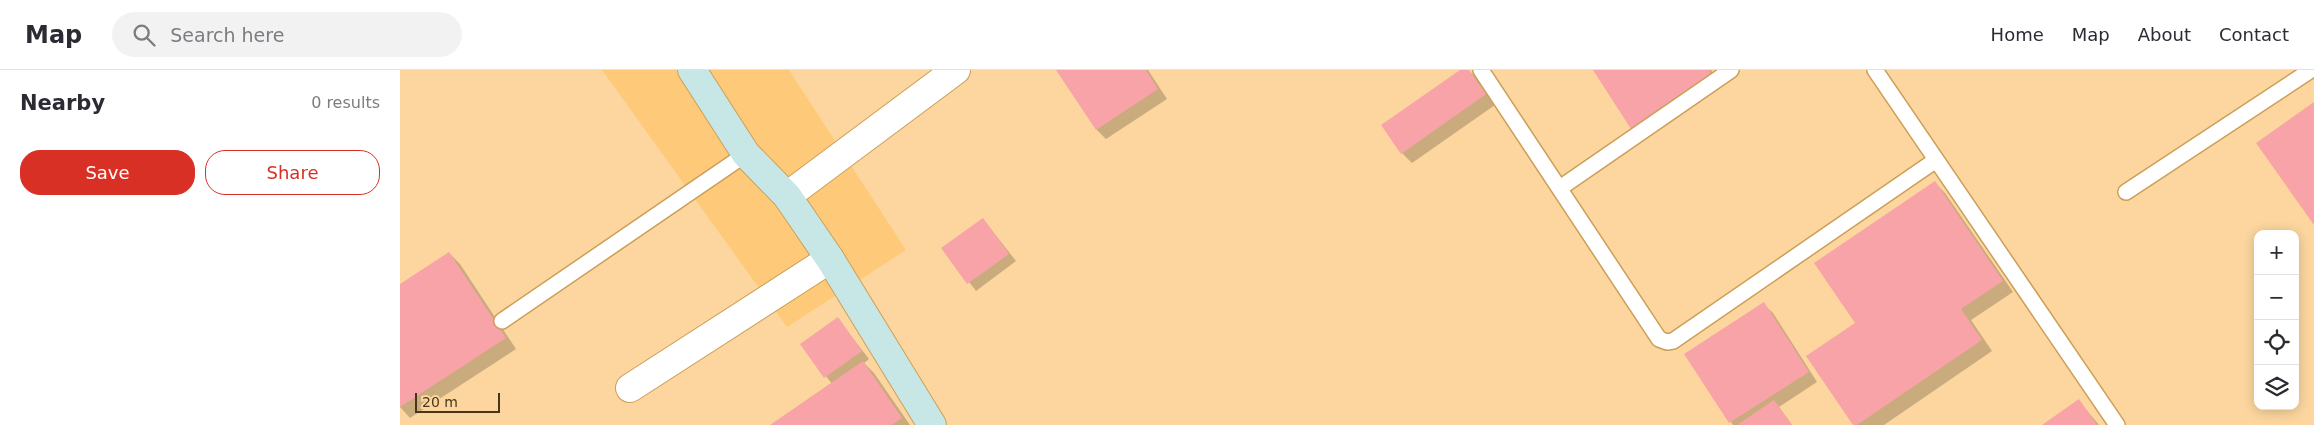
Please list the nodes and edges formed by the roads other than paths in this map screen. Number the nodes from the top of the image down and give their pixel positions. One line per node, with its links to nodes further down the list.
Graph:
1 (692, 70): 7 (street)
2 (956, 70): 11 (street)
3 (1481, 70): 9 (lane)
4 (1731, 70): 9 (lane)
5 (1875, 70): 8 (lane)
6 (2311, 70): 10 (lane)
7 (746, 154): 11 (street); 13 (lane)
8 (1936, 160): 9 (lane); 16 (lane)
9 (1560, 188)
10 (2126, 192)
11 (787, 196): 12 (street)
12 (830, 259): 14 (street); 15 (street)
13 (502, 320)
14 (630, 388)
15 (932, 425)
16 (2117, 425)

